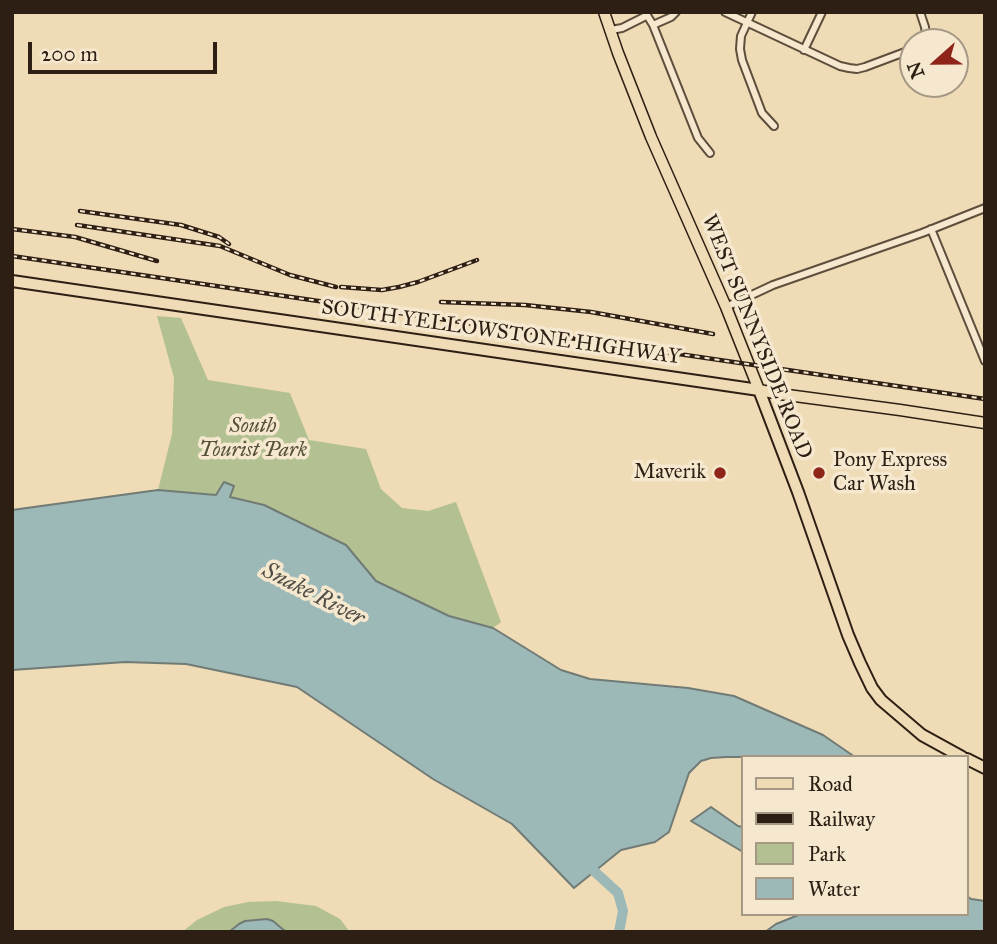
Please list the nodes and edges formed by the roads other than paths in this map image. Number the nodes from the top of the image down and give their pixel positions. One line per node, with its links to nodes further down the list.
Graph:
1 (604, 12): 9 (main road, WEST SUNNYSIDE ROAD)
2 (676, 12): 8 (street)
3 (725, 12): 7 (street)
4 (752, 12): 7 (street)
5 (822, 12): 10 (street)
6 (646, 14): 8 (street); 9 (street)
7 (748, 22): 10 (street); 12 (street)
8 (653, 24): 13 (street)
9 (611, 30): 17 (main road, WEST SUNNYSIDE ROAD)
10 (804, 50): 11 (street)
11 (899, 55)
12 (774, 126)
13 (710, 153)
14 (985, 208): 15 (street)
15 (932, 229): 17 (street); 18 (street)
16 (12, 281): 19 (highway, SOUTH YELLOWSTONE HIGHWAY)
17 (726, 307): 19 (main road, WEST SUNNYSIDE ROAD)
18 (985, 361)
19 (759, 390): 20 (main road, SOUTH YELLOWSTONE HIGHWAY); 21 (highway, WEST SUNNYSIDE ROAD)
20 (985, 423)
21 (958, 755)
22 (969, 760): 23 (highway)
23 (985, 768)

